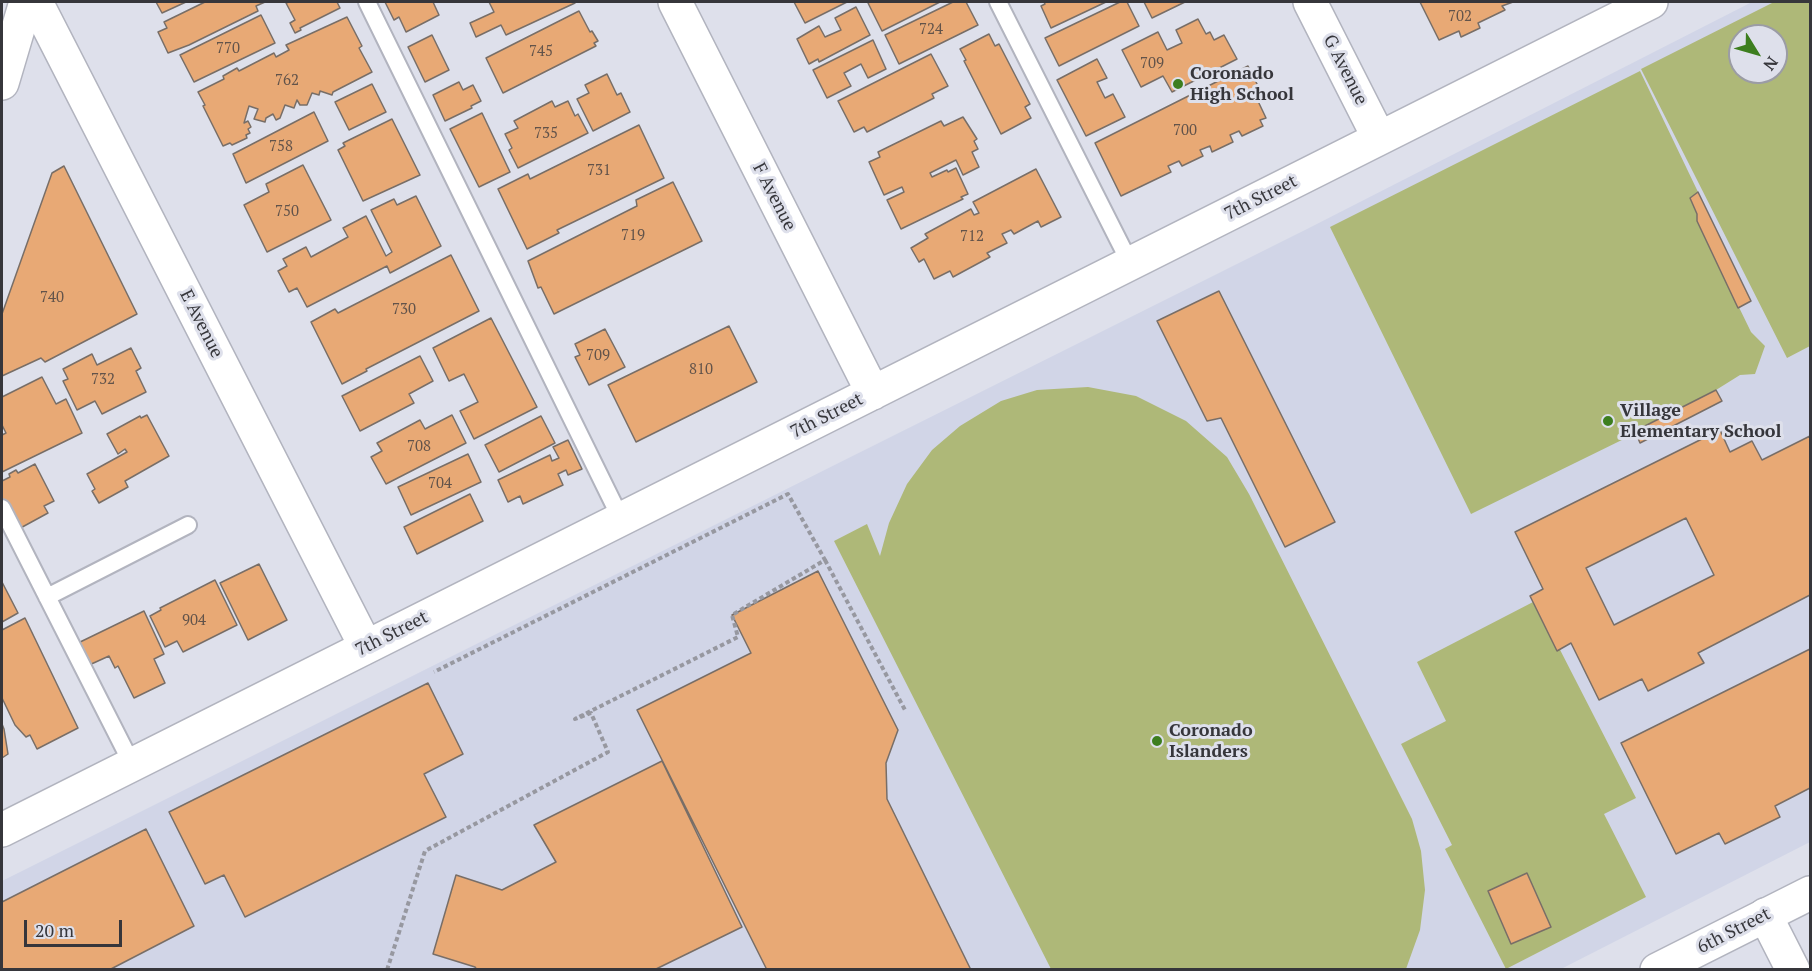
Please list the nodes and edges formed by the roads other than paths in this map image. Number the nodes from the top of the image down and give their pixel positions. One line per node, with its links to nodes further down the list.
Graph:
1 (26, 2): 8 (street)
2 (36, 2): 16 (street, E Avenue)
3 (367, 2): 13 (lane)
4 (675, 2): 11 (street, F Avenue)
5 (998, 2): 10 (lane)
6 (1310, 2): 9 (street, G Avenue)
7 (1640, 4): 9 (street, 7th Street)
8 (2, 83)
9 (1379, 138): 10 (street, 7th Street)
10 (1130, 263): 11 (street, 7th Street)
11 (873, 393): 13 (street, 7th Street)
12 (2, 508): 15 (lane)
13 (621, 519): 16 (street, 7th Street)
14 (188, 525): 15 (lane)
15 (47, 597): 17 (lane)
16 (366, 647): 17 (street, 7th Street)
17 (132, 764): 18 (street, 7th Street)
18 (2, 830)
19 (1810, 893): 20 (street, 6th Street)
20 (1765, 915): 21 (street, 6th Street); 22 (street)
21 (1657, 969)
22 (1793, 969)

